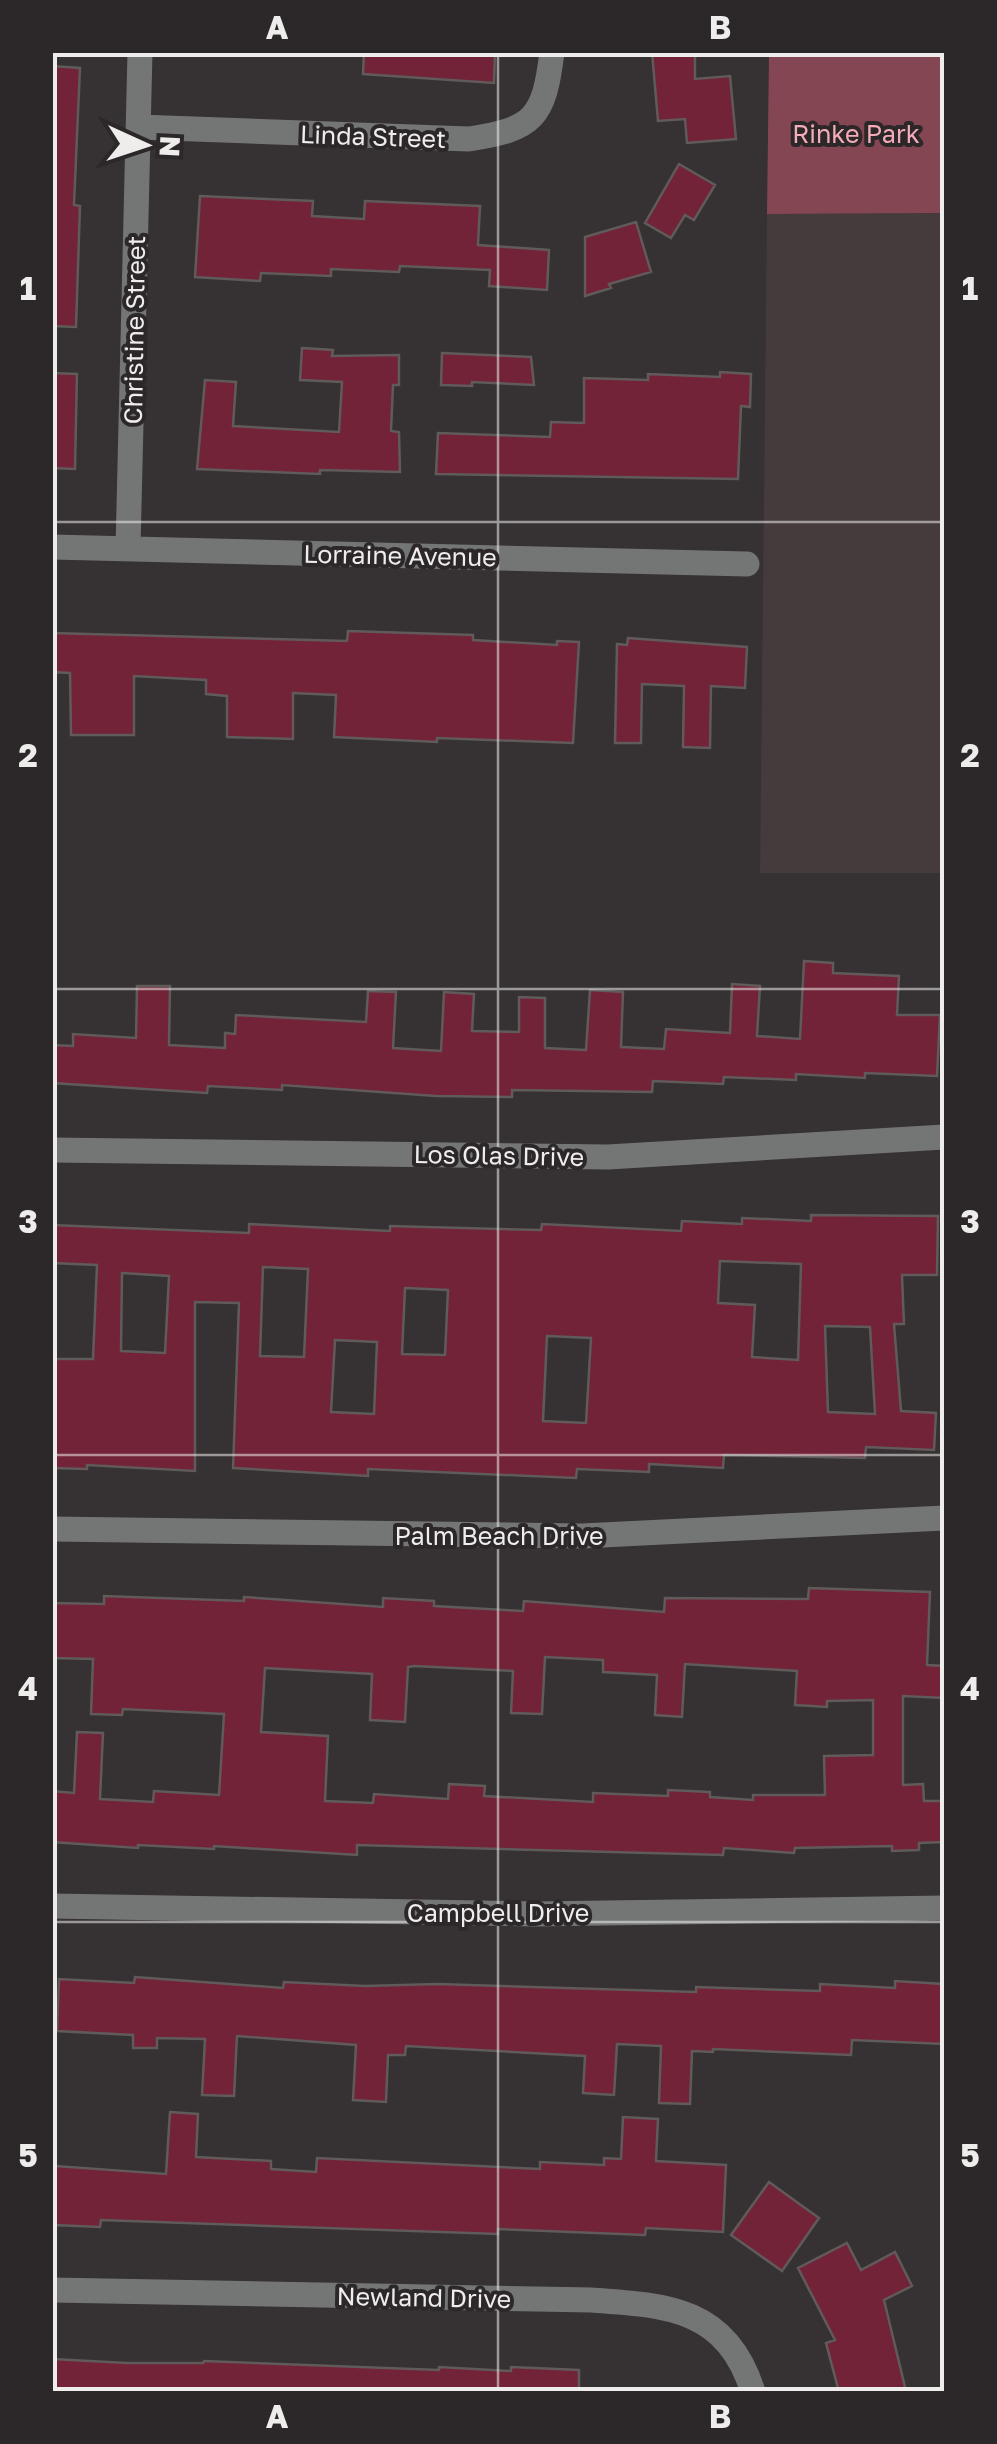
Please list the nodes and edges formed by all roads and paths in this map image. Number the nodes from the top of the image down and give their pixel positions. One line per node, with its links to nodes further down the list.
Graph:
1 (140, 52): 3 (street, Christine Street)
2 (552, 52): 3 (street, Linda Street)
3 (139, 127): 5 (street, Christine Street)
4 (52, 547): 5 (street, Lorraine Avenue)
5 (128, 548): 6 (street, Lorraine Avenue)
6 (747, 564)
7 (944, 1137): 8 (street, Los Olas Drive)
8 (52, 1150)
9 (944, 1518): 10 (street, Palm Beach Drive)
10 (52, 1529)
11 (52, 1906): 12 (street, Campbell Drive)
12 (944, 1908)
13 (52, 2290): 14 (street, Newland Drive)
14 (752, 2392)

